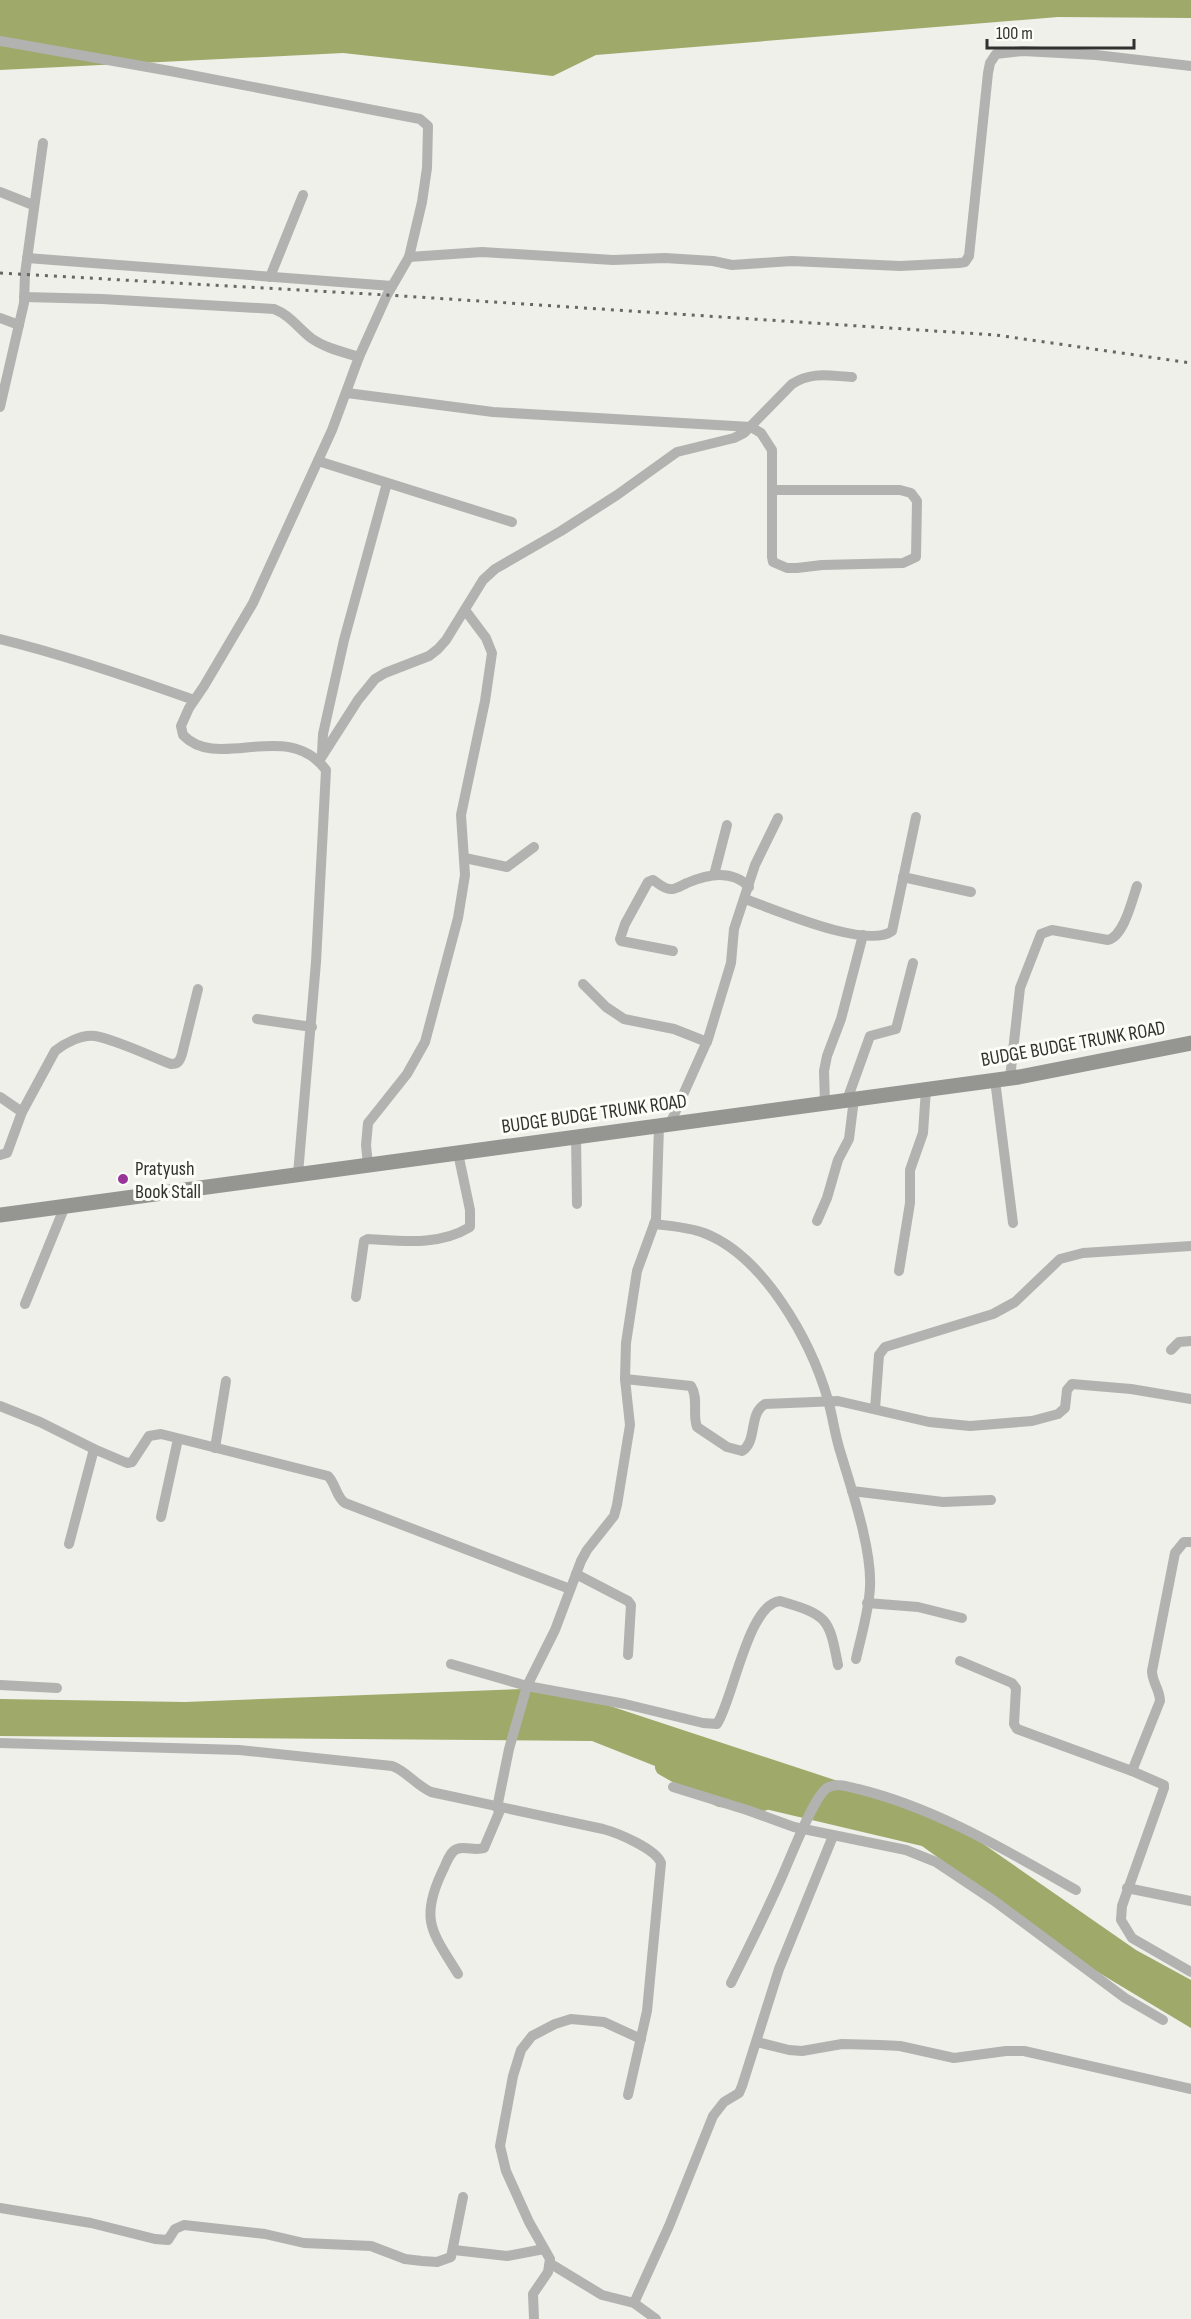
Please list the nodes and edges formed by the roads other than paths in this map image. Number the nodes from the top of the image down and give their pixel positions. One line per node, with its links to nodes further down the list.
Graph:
1 (0, 41): 7 (street)
2 (1191, 66): 7 (street)
3 (43, 144): 6 (street)
4 (0, 192): 6 (street)
5 (303, 195): 9 (street)
6 (33, 205): 8 (street)
7 (409, 257): 10 (street)
8 (27, 258): 9 (street); 11 (street)
9 (270, 277): 10 (street)
10 (392, 286): 14 (street)
11 (24, 297): 13 (street); 14 (street)
12 (0, 318): 13 (street)
13 (19, 325): 17 (street)
14 (359, 357): 16 (street)
15 (852, 377): 18 (street)
16 (347, 393): 18 (street); 19 (street)
17 (0, 407)
18 (752, 427): 21 (street); 23 (street)
19 (318, 461): 20 (street); 25 (street)
20 (387, 483): 22 (street); 26 (street)
21 (772, 490): 21 (street)
22 (512, 522)
23 (465, 610): 26 (street); 31 (street)
24 (0, 639): 25 (street)
25 (194, 700): 26 (street)
26 (320, 759): 44 (street)
27 (916, 817): 33 (street)
28 (778, 818): 35 (street)
29 (727, 825): 32 (street)
30 (534, 847): 31 (street)
31 (465, 858): 57 (street)
32 (714, 875): 35 (street); 39 (street)
33 (903, 877): 36 (street); 38 (street)
34 (1137, 886): 47 (street)
35 (749, 887): 37 (street)
36 (971, 892)
37 (745, 899): 38 (street); 45 (street)
38 (863, 935): 51 (street)
39 (673, 951)
40 (913, 963): 50 (street)
41 (583, 984): 45 (street)
42 (198, 989): 52 (street)
43 (257, 1019): 44 (street)
44 (312, 1027): 58 (street)
45 (706, 1042): 53 (street)
46 (1191, 1043): 47 (main road, BUDGE BUDGE TRUNK ROAD)
47 (1002, 1079): 48 (main road, BUDGE BUDGE TRUNK ROAD); 63 (street)
48 (926, 1089): 50 (main road, BUDGE BUDGE TRUNK ROAD); 66 (street)
49 (0, 1097): 52 (street)
50 (850, 1100): 51 (main road, BUDGE BUDGE TRUNK ROAD); 62 (street)
51 (825, 1103): 53 (main road, BUDGE BUDGE TRUNK ROAD)
52 (22, 1112): 56 (street)
53 (664, 1125): 54 (main road, BUDGE BUDGE TRUNK ROAD); 64 (street)
54 (576, 1137): 55 (main road, BUDGE BUDGE TRUNK ROAD); 59 (street)
55 (458, 1153): 57 (main road, BUDGE BUDGE TRUNK ROAD); 67 (street)
56 (0, 1155)
57 (368, 1165): 58 (main road, BUDGE BUDGE TRUNK ROAD)
58 (298, 1174): 60 (main road, BUDGE BUDGE TRUNK ROAD)
59 (577, 1204)
60 (64, 1206): 61 (main road, BUDGE BUDGE TRUNK ROAD); 68 (street)
61 (0, 1215)
62 (817, 1221)
63 (1013, 1223)
64 (654, 1224): 71 (street); 74 (street)
65 (1191, 1246): 76 (street)
66 (899, 1271)
67 (357, 1297)
68 (25, 1304)
69 (1191, 1341): 70 (street)
70 (1171, 1350)
71 (625, 1379): 74 (street); 85 (street)
72 (226, 1381): 78 (street)
73 (1191, 1399): 76 (street)
74 (828, 1401): 76 (street); 80 (street)
75 (0, 1406): 79 (street)
76 (875, 1408)
77 (178, 1438): 78 (street); 79 (street); 82 (street)
78 (215, 1448): 86 (street)
79 (94, 1449): 84 (street)
80 (852, 1491): 81 (street); 87 (street)
81 (991, 1500)
82 (161, 1517)
83 (1191, 1542): 98 (street)
84 (69, 1544)
85 (576, 1574): 86 (street); 89 (street)
86 (570, 1589): 96 (street)
87 (867, 1603): 88 (street); 90 (street)
88 (962, 1618)
89 (628, 1655)
90 (856, 1659)
91 (960, 1661): 98 (street)
92 (452, 1664): 96 (street)
93 (838, 1665): 96 (street)
94 (0, 1685): 95 (street)
95 (57, 1688)
96 (526, 1689): 100 (street)
97 (0, 1743): 100 (street)
98 (1132, 1771): 103 (street)
99 (673, 1787): 101 (street)
100 (499, 1808): 107 (street); 110 (street)
101 (803, 1827): 102 (street); 104 (street); 108 (street)
102 (833, 1836): 109 (street); 111 (street)
103 (1127, 1888): 105 (street); 106 (street)
104 (1076, 1890)
105 (1191, 1901)
106 (1191, 1972)
107 (458, 1974)
108 (731, 1983)
109 (1163, 2020)
110 (641, 2040): 113 (street); 116 (street)
111 (757, 2042): 112 (street); 119 (street)
112 (1191, 2089)
113 (628, 2095)
114 (463, 2197): 117 (street)
115 (0, 2208): 117 (street)
116 (544, 2249): 117 (street); 118 (street)
117 (454, 2250)
118 (551, 2264): 119 (street); 120 (street)
119 (634, 2303): 121 (street)
120 (534, 2319)
121 (656, 2319)

